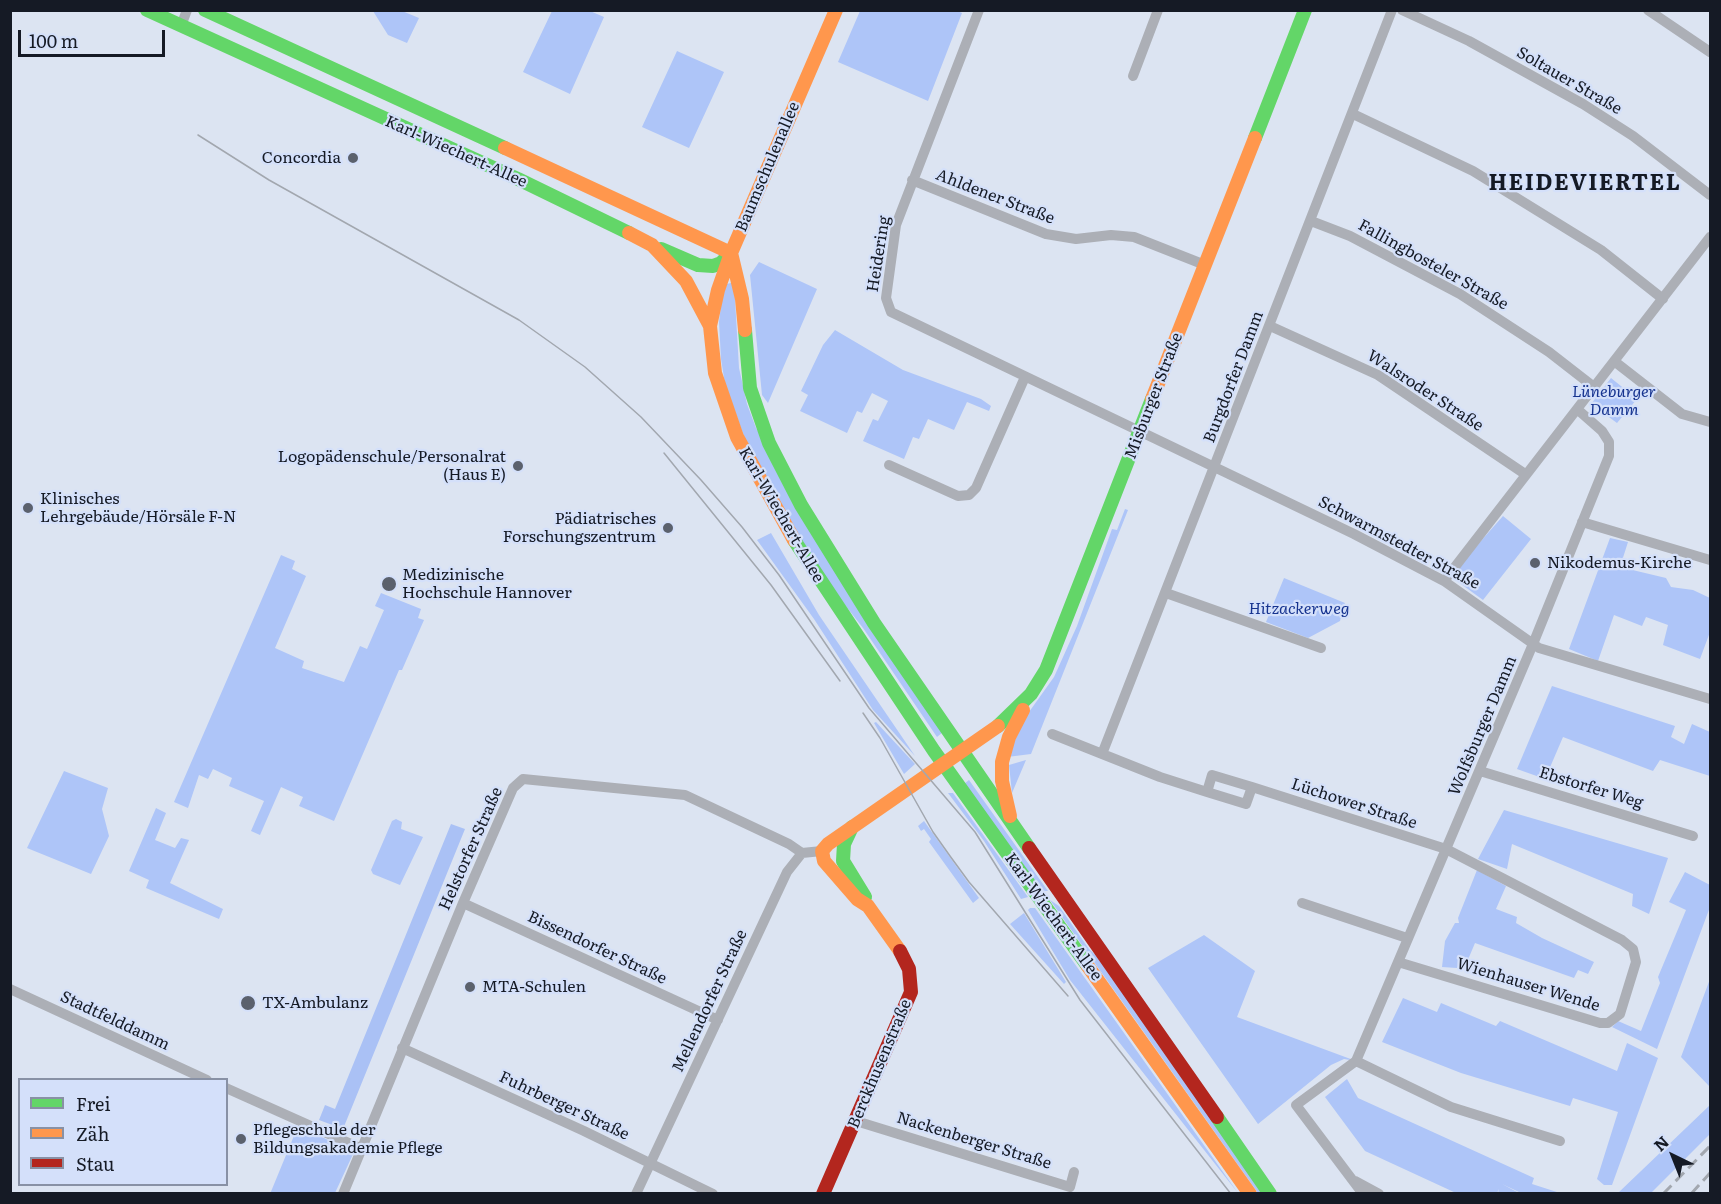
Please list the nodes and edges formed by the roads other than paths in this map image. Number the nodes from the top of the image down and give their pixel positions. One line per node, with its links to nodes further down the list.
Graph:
1 (147, 10): 11 (main road, Karl-Wiechert-Allee)
2 (187, 10): 12 (street)
3 (205, 10): 16 (main road, Karl-Wiechert-Allee)
4 (836, 10): 23 (main road, Baumschulenallee)
5 (979, 10): 18 (street, Heidering)
6 (1158, 10): 14 (street)
7 (1305, 10): 24 (main road, Misburger Straße)
8 (1392, 10): 15 (street, Burgdorfer Damm)
9 (1402, 10): 19 (street, Soltauer Straße)
10 (1648, 10): 13 (street)
11 (167, 14): 12 (main road, Karl-Wiechert-Allee)
12 (181, 26): 17 (main road, Karl-Wiechert-Allee)
13 (1710, 52)
14 (1133, 76)
15 (1353, 114): 20 (street, Burgdorfer Damm); 25 (street)
16 (463, 130): 17 (main road); 23 (main road, Karl-Wiechert-Allee)
17 (454, 151): 22 (main road, Karl-Wiechert-Allee)
18 (912, 180): 24 (street, Ahldener Straße); 29 (street, Heidering)
19 (1710, 195)
20 (1311, 221): 27 (street, Burgdorfer Damm); 30 (street, Fallingbosteler Straße)
21 (1710, 237): 25 (street)
22 (652, 245): 23 (main road); 26 (main road, Karl-Wiechert-Allee)
23 (731, 254): 26 (main road, Baumschulenallee); 46 (main road, Karl-Wiechert-Allee)
24 (1205, 265): 33 (main road, Misburger Straße)
25 (1663, 299): 28 (street)
26 (710, 326): 48 (main road, Karl-Wiechert-Allee)
27 (1270, 326): 35 (street, Burgdorfer Damm); 36 (street, Walsroder Straße)
28 (1614, 362): 30 (street); 32 (street)
29 (1025, 377): 33 (street, Heidering); 34 (street)
30 (1594, 387): 31 (street)
31 (1577, 409): 36 (street); 37 (street, Wolfsburger Damm)
32 (1710, 422)
33 (1140, 432): 35 (street, Schwarmstedter Straße); 43 (main road, Misburger Straße)
34 (889, 465)
35 (1215, 467): 39 (street, Schwarmstedter Straße); 40 (street, Burgdorfer Damm)
36 (1525, 474): 39 (street)
37 (1582, 522): 38 (street); 41 (street, Wolfsburger Damm)
38 (1710, 560)
39 (1444, 581): 41 (street, Schwarmstedter Straße)
40 (1166, 593): 42 (street); 47 (street, Burgdorfer Damm)
41 (1533, 644): 44 (street, Schwarmstedter Straße); 49 (street, Wolfsburger Damm)
42 (1322, 648)
43 (1031, 694): 46 (main road, Misburger Straße); 52 (main road)
44 (1710, 699)
45 (1052, 734): 47 (street)
46 (961, 752): 48 (main road); 52 (main road, Karl-Wiechert-Allee)
47 (1102, 754): 51 (street)
48 (944, 765): 53 (main road); 79 (main road, Karl-Wiechert-Allee)
49 (1480, 771): 54 (street, Ebstorfer Weg); 55 (street, Wolfsburger Damm)
50 (1252, 787): 51 (street); 51 (street, Lüchower Straße); 55 (street, Lüchower Straße)
51 (1207, 792)
52 (1011, 822): 80 (main road, Karl-Wiechert-Allee)
53 (852, 827): 56 (main road); 60 (main road, Berckhusenstraße)
54 (1693, 836)
55 (1446, 849): 61 (street, Wolfsburger Damm); 62 (street, Wienhauser Wende)
56 (822, 851): 57 (street); 60 (main road, Berckhusenstraße)
57 (802, 853): 58 (street, Helstorfer Straße); 64 (street, Mellendorfer Straße)
58 (463, 903): 64 (street, Bissendorfer Straße); 65 (street, Helstorfer Straße)
59 (1302, 903): 61 (street)
60 (868, 906): 69 (main road, Berckhusenstraße)
61 (1407, 938): 62 (street, Wolfsburger Damm)
62 (1398, 962): 66 (street, Wolfsburger Damm)
63 (10, 989): 67 (street, Stadtfelddamm)
64 (718, 1020): 72 (street, Mellendorfer Straße)
65 (402, 1048): 71 (street, Helstorfer Straße); 72 (street, Fuhrberger Straße)
66 (1356, 1061): 70 (street); 74 (street)
67 (203, 1078)
68 (228, 1089): 71 (street)
69 (856, 1120): 73 (street, Nackenberger Straße); 78 (main road, Berckhusenstraße)
70 (1560, 1141)
71 (360, 1148): 75 (street, Helstorfer Straße)
72 (650, 1163): 76 (street, Mellendorfer Straße); 77 (street, Fuhrberger Straße)
73 (1074, 1172)
74 (1352, 1179): 81 (street); 82 (street)
75 (345, 1193)
76 (636, 1194)
77 (713, 1194)
78 (823, 1194)
79 (1250, 1194)
80 (1270, 1194)
81 (1363, 1194)
82 (1379, 1194)

